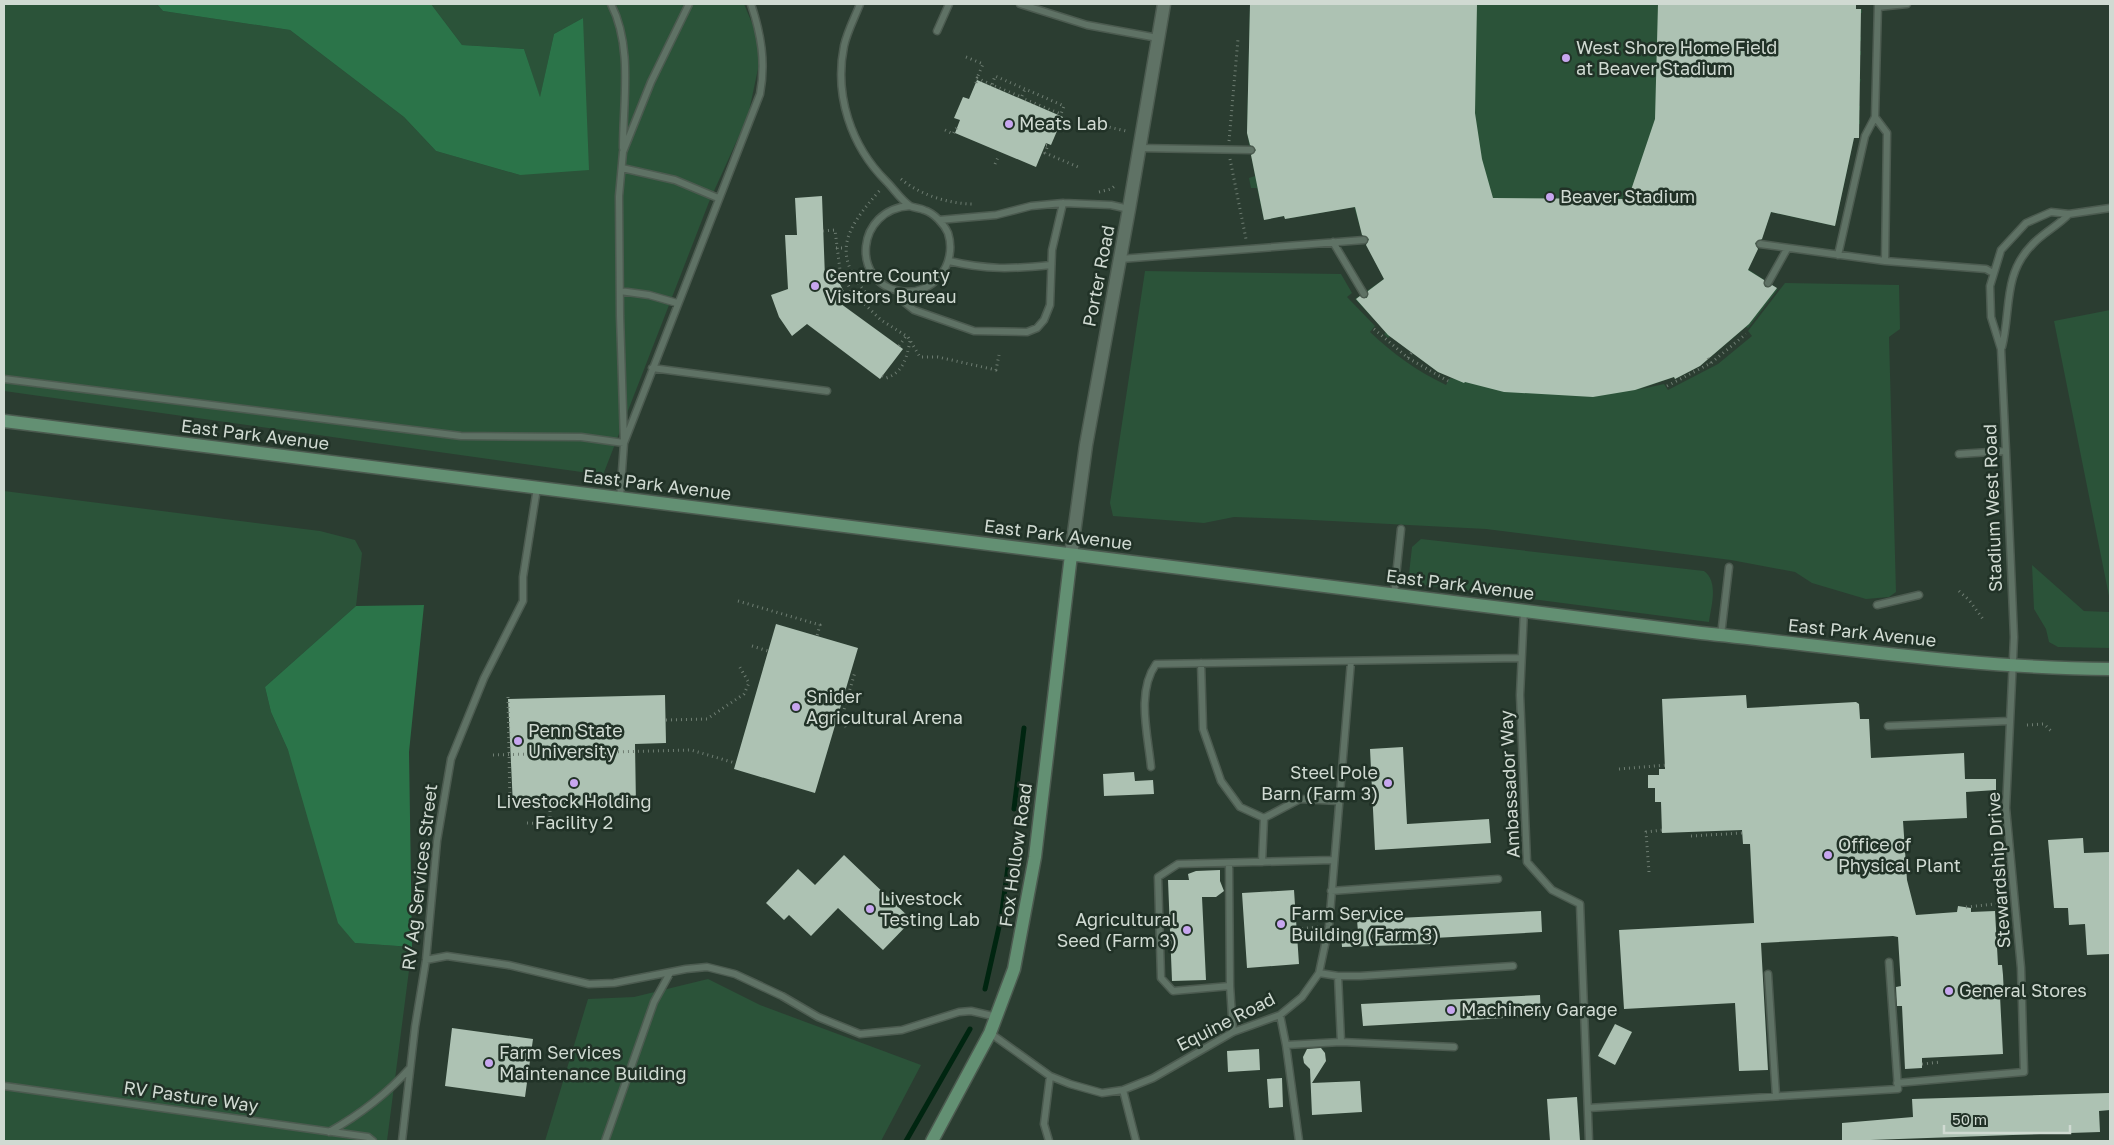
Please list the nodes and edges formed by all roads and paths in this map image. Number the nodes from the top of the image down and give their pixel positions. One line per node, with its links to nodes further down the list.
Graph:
1 (611, 4): 26 (lane)
2 (689, 4): 26 (lane)
3 (751, 4): 31 (lane)
4 (860, 4): 33 (lane)
5 (949, 4): 10 (lane)
6 (1020, 4): 11 (lane)
7 (1164, 4): 11 (street, Porter Road)
8 (1907, 4): 9 (lane)
9 (1878, 6): 17 (lane)
10 (937, 31)
11 (1158, 38): 23 (street, Porter Road)
12 (1238, 39): 24 (path)
13 (966, 57): 14 (path)
14 (992, 85): 15 (path); 16 (path)
15 (1025, 89): 16 (path); 16 (path)
16 (1022, 97)
17 (1875, 117): 46 (lane); 49 (lane)
18 (1095, 124): 21 (path)
19 (957, 127): 20 (path)
20 (946, 130)
21 (1126, 131)
22 (1046, 145): 29 (path)
23 (1139, 148): 24 (lane); 35 (street, Porter Road)
24 (1228, 150): 25 (lane); 44 (path)
25 (1251, 150)
26 (623, 152): 30 (lane)
27 (998, 155): 28 (path)
28 (995, 164)
29 (1078, 167)
30 (622, 168): 31 (lane); 56 (lane)
31 (718, 198): 59 (lane)
32 (1063, 203): 35 (lane); 37 (lane); 50 (lane)
33 (910, 206): 37 (lane); 57 (lane)
34 (2110, 208): 36 (lane)
35 (1130, 209): 47 (street, Porter Road)
36 (2069, 214): 51 (lane); 65 (lane)
37 (939, 220): 48 (lane)
38 (823, 231): 42 (path)
39 (1364, 240): 40 (lane)
40 (1333, 242): 44 (lane); 58 (lane)
41 (1760, 244): 45 (lane)
42 (836, 248): 43 (path); 53 (path)
43 (846, 248)
44 (1248, 249): 47 (lane)
45 (1787, 249): 46 (lane); 54 (lane)
46 (1838, 255): 49 (lane)
47 (1120, 258): 84 (street, Porter Road)
48 (949, 261): 50 (lane); 57 (lane)
49 (1885, 261): 51 (lane)
50 (1051, 265): 57 (lane)
51 (1993, 273): 65 (lane)
52 (853, 276): 53 (path)
53 (845, 280): 55 (path); 62 (path)
54 (1768, 282)
55 (840, 283)
56 (620, 291): 59 (lane); 78 (lane)
57 (900, 291)
58 (1364, 294)
59 (677, 303): 71 (lane)
60 (1374, 329): 68 (path)
61 (1746, 334): 70 (path)
62 (906, 336): 63 (path); 64 (path)
63 (910, 341): 67 (path); 72 (path)
64 (899, 346)
65 (2002, 349): 79 (lane, Stadium West Road)
66 (1412, 352): 68 (path)
67 (998, 355)
68 (1408, 358): 74 (path)
69 (1708, 358): 70 (path)
70 (1711, 362): 75 (path)
71 (652, 368): 76 (lane); 78 (lane)
72 (882, 376)
73 (4, 379): 78 (lane)
74 (1448, 380)
75 (1666, 386)
76 (827, 391)
77 (4, 421): 81 (main road, East Park Avenue)
78 (624, 443): 82 (lane)
79 (2006, 451): 80 (lane); 101 (lane, Stadium West Road)
80 (1959, 454)
81 (537, 488): 82 (main road, East Park Avenue); 135 (lane, RV Ag Services Street)
82 (620, 498): 84 (main road, East Park Avenue)
83 (1401, 529): 87 (lane)
84 (1071, 555): 87 (main road, East Park Avenue); 144 (main road, Fox Hollow Road)
85 (1729, 567): 93 (lane)
86 (1959, 591): 92 (path)
87 (1394, 595): 91 (main road, East Park Avenue)
88 (1920, 595): 90 (lane)
89 (738, 601): 94 (path)
90 (1877, 604)
91 (1524, 610): 93 (main road, East Park Avenue); 97 (lane, Ambassador Way)
92 (1983, 619)
93 (1721, 635): 101 (main road, East Park Avenue)
94 (817, 636)
95 (752, 646): 96 (path)
96 (768, 651)
97 (1520, 658): 98 (lane); 158 (lane, Ambassador Way)
98 (1351, 661): 99 (lane); 117 (lane, Equine Road)
99 (1201, 663): 115 (lane); 120 (lane)
100 (738, 664): 105 (path)
101 (2012, 666): 102 (main road, East Park Avenue); 106 (lane, Stewardship Drive)
102 (2110, 669)
103 (855, 672): 109 (path)
104 (508, 697): 112 (path)
105 (666, 720)
106 (2009, 721): 108 (lane); 131 (lane, Stewardship Drive)
107 (2027, 725): 110 (path)
108 (1888, 726)
109 (846, 727)
110 (2052, 732)
111 (493, 755): 112 (path)
112 (509, 755): 113 (path); 119 (path)
113 (735, 764)
114 (1667, 765): 116 (path)
115 (1152, 767)
116 (1619, 768)
117 (1339, 801): 120 (lane); 125 (lane, Equine Road)
118 (550, 806): 121 (path)
119 (510, 807)
120 (1264, 818): 126 (lane)
121 (527, 823)
122 (1662, 830): 128 (path)
123 (1742, 833): 124 (path)
124 (1691, 836)
125 (1333, 860): 126 (lane); 130 (lane, Equine Road)
126 (1262, 862): 127 (lane)
127 (1229, 863): 142 (lane); 142 (lane)
128 (1649, 872)
129 (1498, 880): 130 (lane)
130 (1331, 891): 133 (lane, Equine Road)
131 (2014, 901): 132 (path); 154 (lane, Stewardship Drive)
132 (1966, 907)
133 (1329, 926): 134 (path); 139 (lane, Equine Road)
134 (1297, 929)
135 (426, 960): 138 (lane); 152 (lane, RV Ag Services Street)
136 (1889, 962): 154 (lane)
137 (1513, 966): 141 (lane)
138 (670, 973): 144 (lane); 162 (lane)
139 (1319, 973): 141 (lane); 143 (lane, Equine Road)
140 (1768, 974): 157 (lane)
141 (1338, 976): 147 (lane)
142 (1230, 986): 145 (lane)
143 (1280, 1015): 145 (lane, Equine Road); 148 (lane)
144 (997, 1017): 146 (main road, Fox Hollow Road)
145 (1232, 1032): 156 (lane, Equine Road)
146 (990, 1033): 153 (lane, Equine Road); 163 (main road, Fox Hollow Road)
147 (1341, 1042): 148 (lane); 149 (lane)
148 (1286, 1045): 166 (lane)
149 (1454, 1047)
150 (1941, 1062): 151 (path)
151 (1922, 1064)
152 (410, 1067): 159 (lane); 161 (lane, RV Ag Services Street)
153 (1050, 1076): 156 (lane, Equine Road); 164 (lane)
154 (1897, 1083): 157 (lane)
155 (4, 1086): 159 (lane, RV Pasture Way)
156 (1123, 1090): 165 (lane)
157 (1776, 1096): 158 (lane)
158 (1588, 1108): 167 (lane, Ambassador Way)
159 (329, 1132): 160 (lane, RV Pasture Way)
160 (372, 1141)
161 (402, 1141)
162 (605, 1141)
163 (932, 1141)
164 (1049, 1141)
165 (1136, 1141)
166 (1299, 1141)
167 (1589, 1141)

